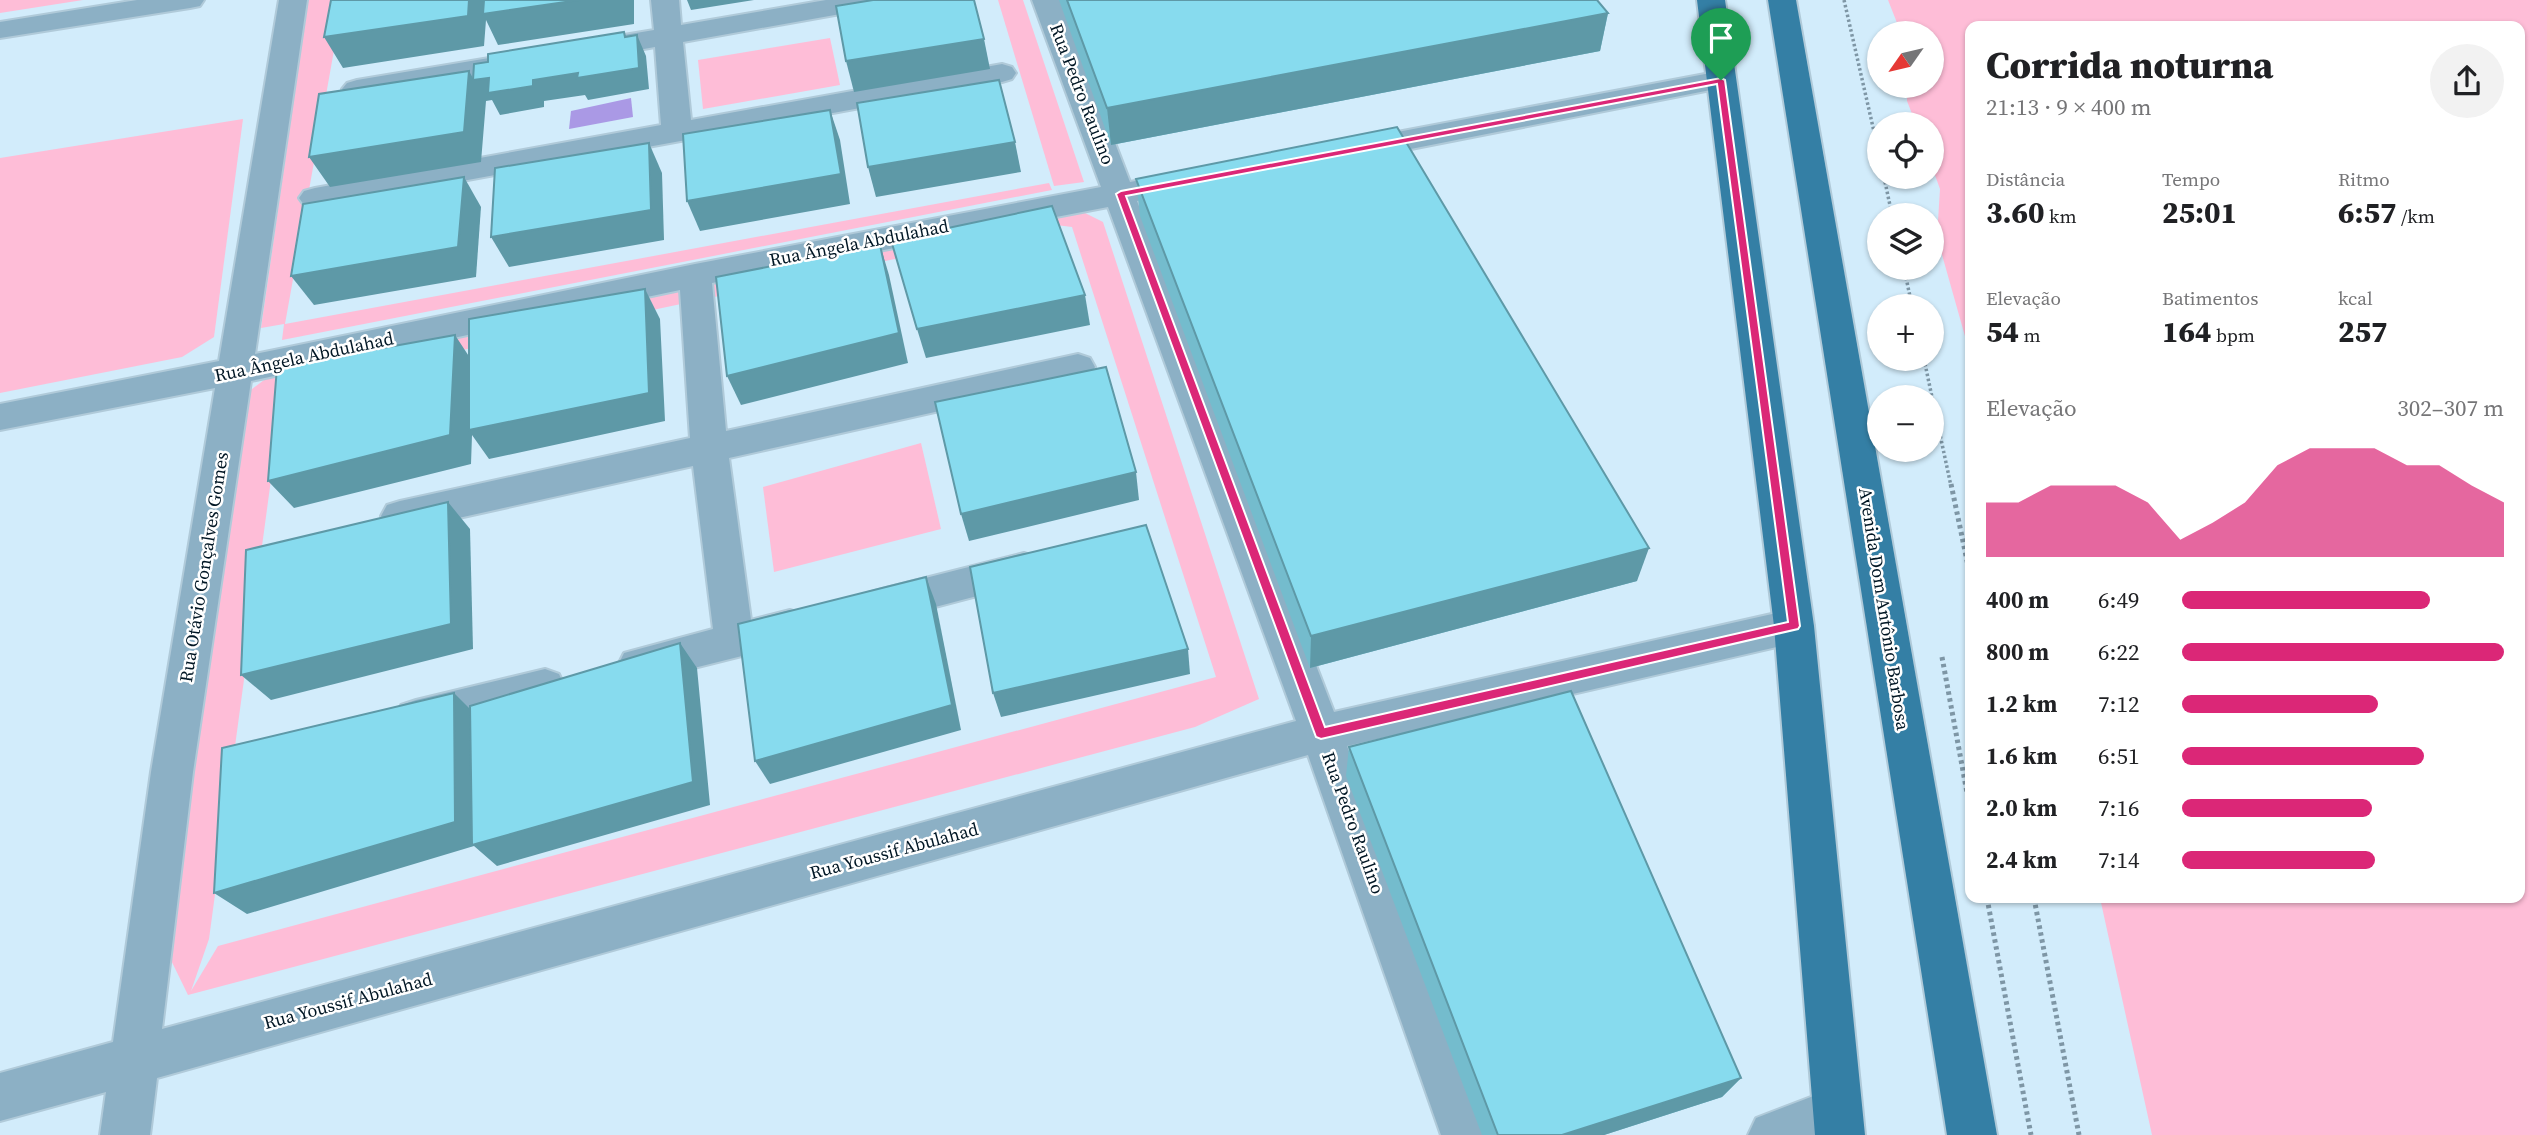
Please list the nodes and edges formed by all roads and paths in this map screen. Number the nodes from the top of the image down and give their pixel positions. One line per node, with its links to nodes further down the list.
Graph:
1 (190, 0): 9 (street)
2 (293, 0): 22 (street, Rua Otávio Gonçalves Gomes)
3 (665, 0): 10 (street)
4 (874, 0): 10 (street)
5 (1046, 0): 18 (street, Rua Pedro Raulino)
6 (1711, 0): 12 (main road)
7 (1782, 0): 41 (main road, Avenida Dom Antônio Barbosa)
8 (1844, 0): 14 (path)
9 (0, 30)
10 (668, 36): 13 (street); 15 (street)
11 (1002, 74): 15 (street)
12 (1721, 80): 16 (street); 29 (main road)
13 (337, 93)
14 (1870, 112)
15 (677, 132): 19 (street)
16 (1325, 155)
17 (1216, 176): 18 (street, Rua Ângela Abdulahad)
18 (1121, 194): 20 (street, Rua Ângela Abdulahad); 32 (street, Rua Pedro Raulino)
19 (315, 198)
20 (695, 275): 22 (street, Rua Ângela Abdulahad); 24 (street)
21 (1078, 367): 24 (street)
22 (236, 371): 23 (street, Rua Ângela Abdulahad); 35 (street, Rua Otávio Gonçalves Gomes)
23 (0, 417)
24 (709, 447): 26 (street); 30 (street)
25 (1944, 453): 27 (path)
26 (367, 524)
27 (1965, 552)
28 (1060, 561): 30 (street)
29 (1794, 626): 32 (street, Rua Youssif Abulahad); 37 (main road)
30 (734, 642): 31 (street)
31 (378, 727)
32 (1321, 733): 35 (street, Rua Youssif Abulahad); 39 (street, Rua Pedro Raulino)
33 (1988, 903): 42 (path)
34 (2035, 903): 43 (path)
35 (136, 1060): 36 (street, Rua Youssif Abulahad); 38 (street, Rua Otávio Gonçalves Gomes)
36 (0, 1097)
37 (1839, 1123): 40 (street)
38 (125, 1135)
39 (1466, 1135)
40 (1773, 1135)
41 (1972, 1135)
42 (2031, 1135)
43 (2079, 1135)

